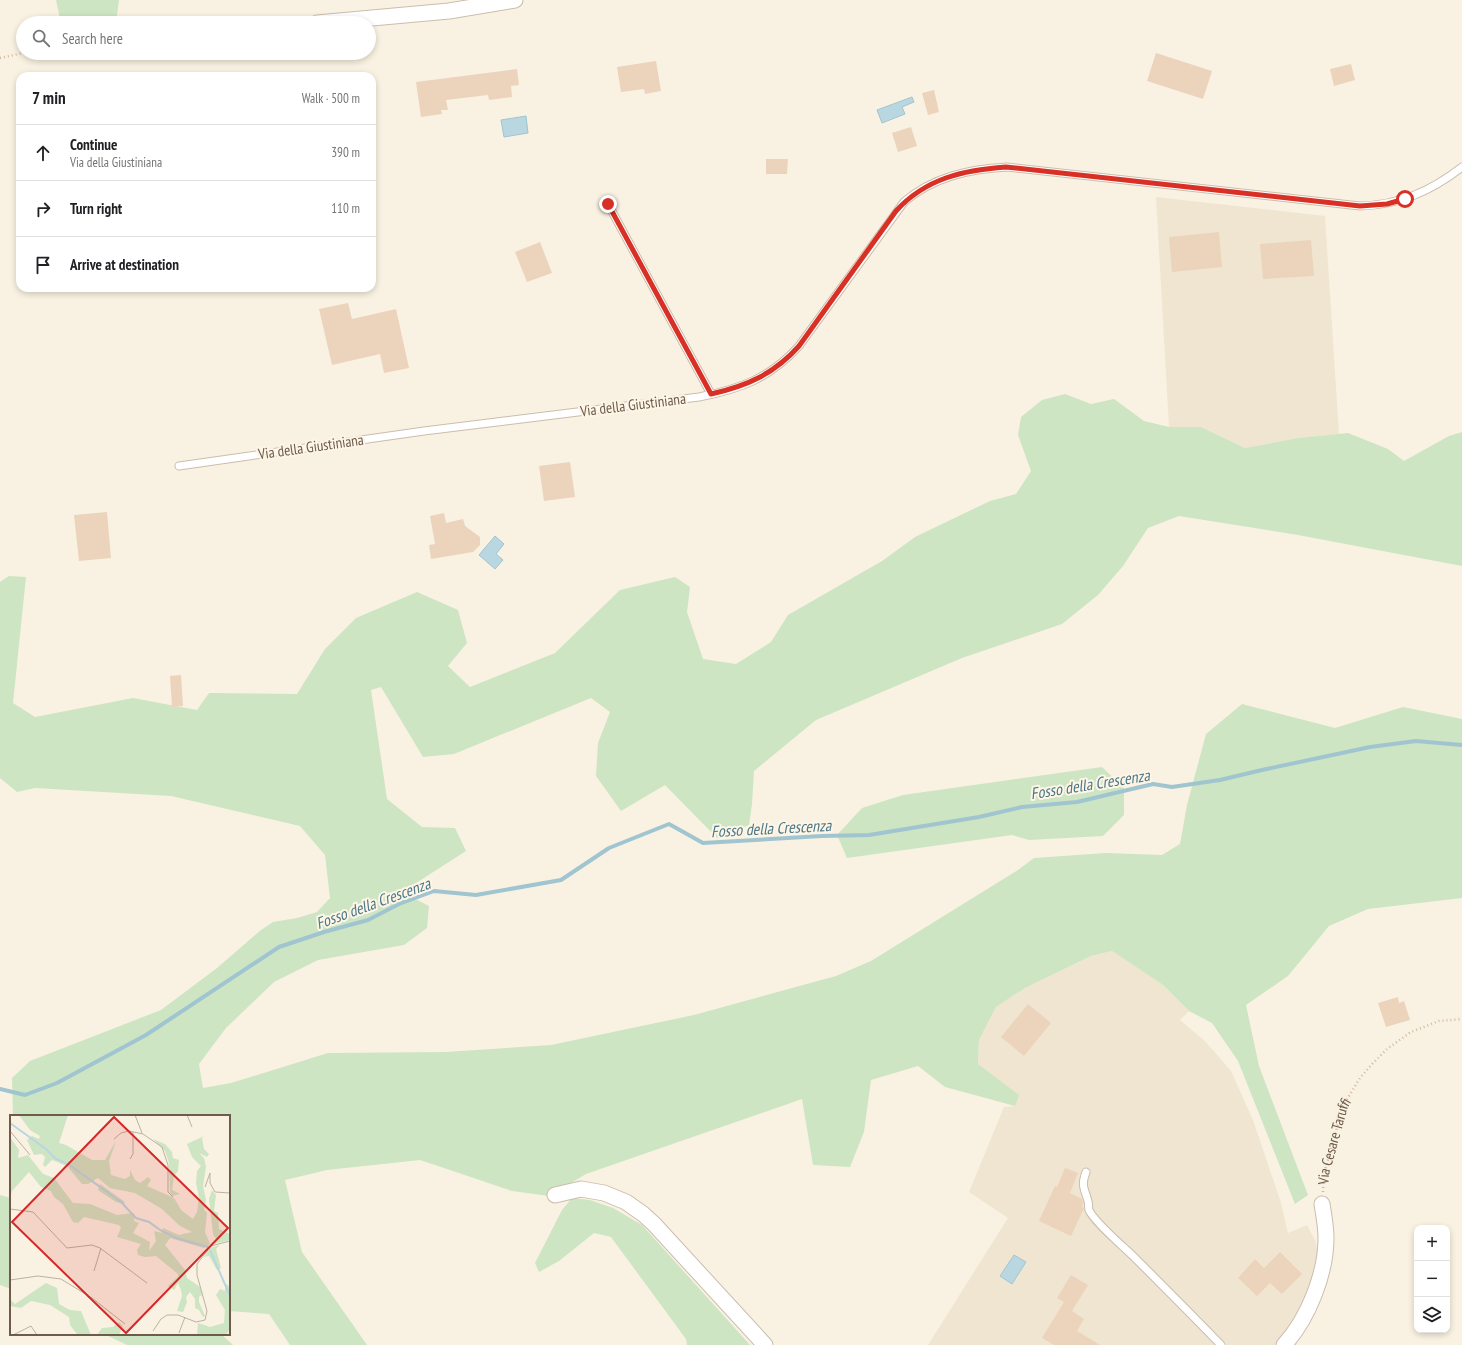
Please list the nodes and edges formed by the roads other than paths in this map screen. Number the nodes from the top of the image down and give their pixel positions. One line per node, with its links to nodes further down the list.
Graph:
1 (515, 0): 2 (street)
2 (376, 18)
3 (1462, 167): 5 (lane, Via della Giustiniana)
4 (608, 204): 5 (lane)
5 (711, 394): 6 (lane, Via della Giustiniana)
6 (179, 466)
7 (1086, 1172): 11 (lane)
8 (555, 1195): 10 (street)
9 (1322, 1204): 12 (street, Via Cesare Taruffi)
10 (765, 1345)
11 (1221, 1345)
12 (1284, 1345)

